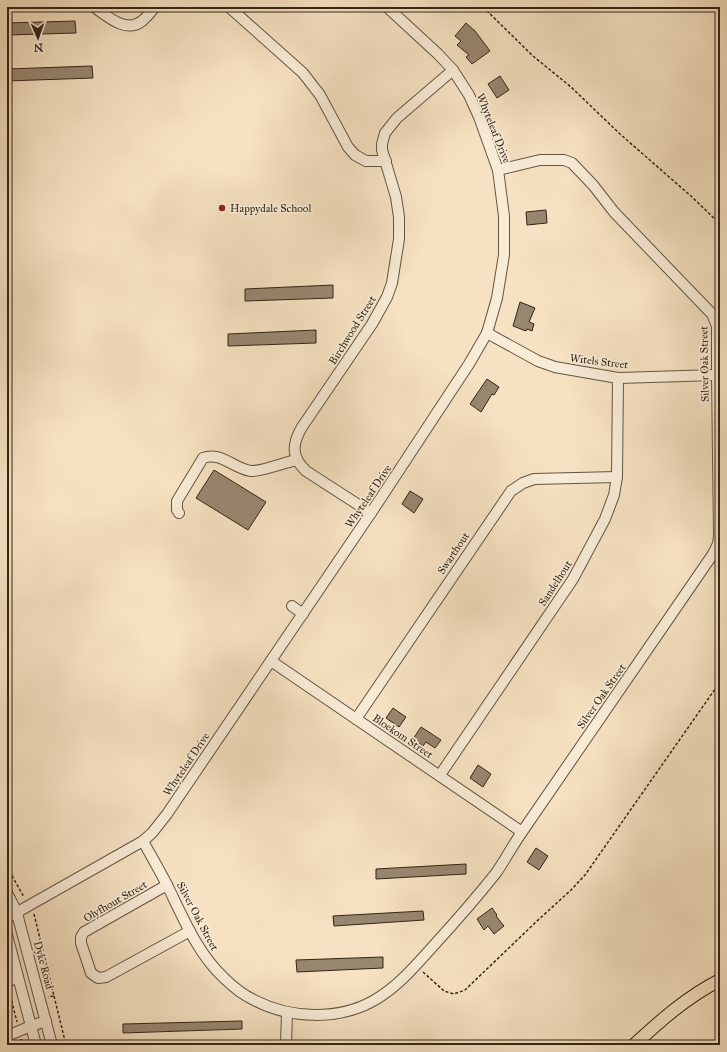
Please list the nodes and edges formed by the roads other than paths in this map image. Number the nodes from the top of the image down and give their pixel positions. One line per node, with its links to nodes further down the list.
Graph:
1 (94, 7): 2 (street)
2 (155, 7)
3 (229, 7): 6 (street)
4 (387, 7): 5 (street, Whyteleaf Drive)
5 (453, 70): 6 (street, Birchwood Street); 7 (street, Whyteleaf Drive)
6 (386, 161): 11 (street, Birchwood Street)
7 (498, 170): 8 (street, Whyteleaf Drive); 9 (street, Silver Oak Street)
8 (487, 333): 10 (street, Witels Street); 14 (street, Whyteleaf Drive)
9 (716, 375): 10 (street, Witels Street); 20 (street, Silver Oak Street)
10 (618, 378): 12 (street, Sandelhout)
11 (297, 460): 13 (street); 14 (street)
12 (617, 477): 18 (street, Swarthout); 19 (street, Sandelhout)
13 (179, 513)
14 (371, 513): 16 (street, Whyteleaf Drive)
15 (292, 606): 16 (street)
16 (303, 614): 17 (street, Whyteleaf Drive)
17 (270, 662): 18 (street, Bloekom Street); 21 (street, Whyteleaf Drive)
18 (356, 719): 19 (street, Bloekom Street)
19 (440, 775): 20 (street, Bloekom Street)
20 (522, 832): 31 (street, Silver Oak Street)
21 (143, 841): 22 (street, Silver Oak Street); 24 (street, Whyteleaf Drive)
22 (167, 885): 26 (street, Silver Oak Street); 26 (street, Olyfhout Street)
23 (7, 893): 24 (street, Dyke Road)
24 (17, 912): 25 (street, Whyteleaf Drive); 32 (street, Dyke Road)
25 (7, 918)
26 (190, 931): 31 (street, Silver Oak Street)
27 (7, 939): 28 (street)
28 (18, 977): 30 (street); 33 (street)
29 (720, 980): 38 (main road)
30 (8, 986)
31 (287, 1012): 37 (street)
32 (46, 1021): 33 (street); 36 (street, Dyke Road)
33 (31, 1026): 34 (street); 35 (street)
34 (7, 1036)
35 (36, 1045)
36 (52, 1045)
37 (286, 1045)
38 (634, 1045)

